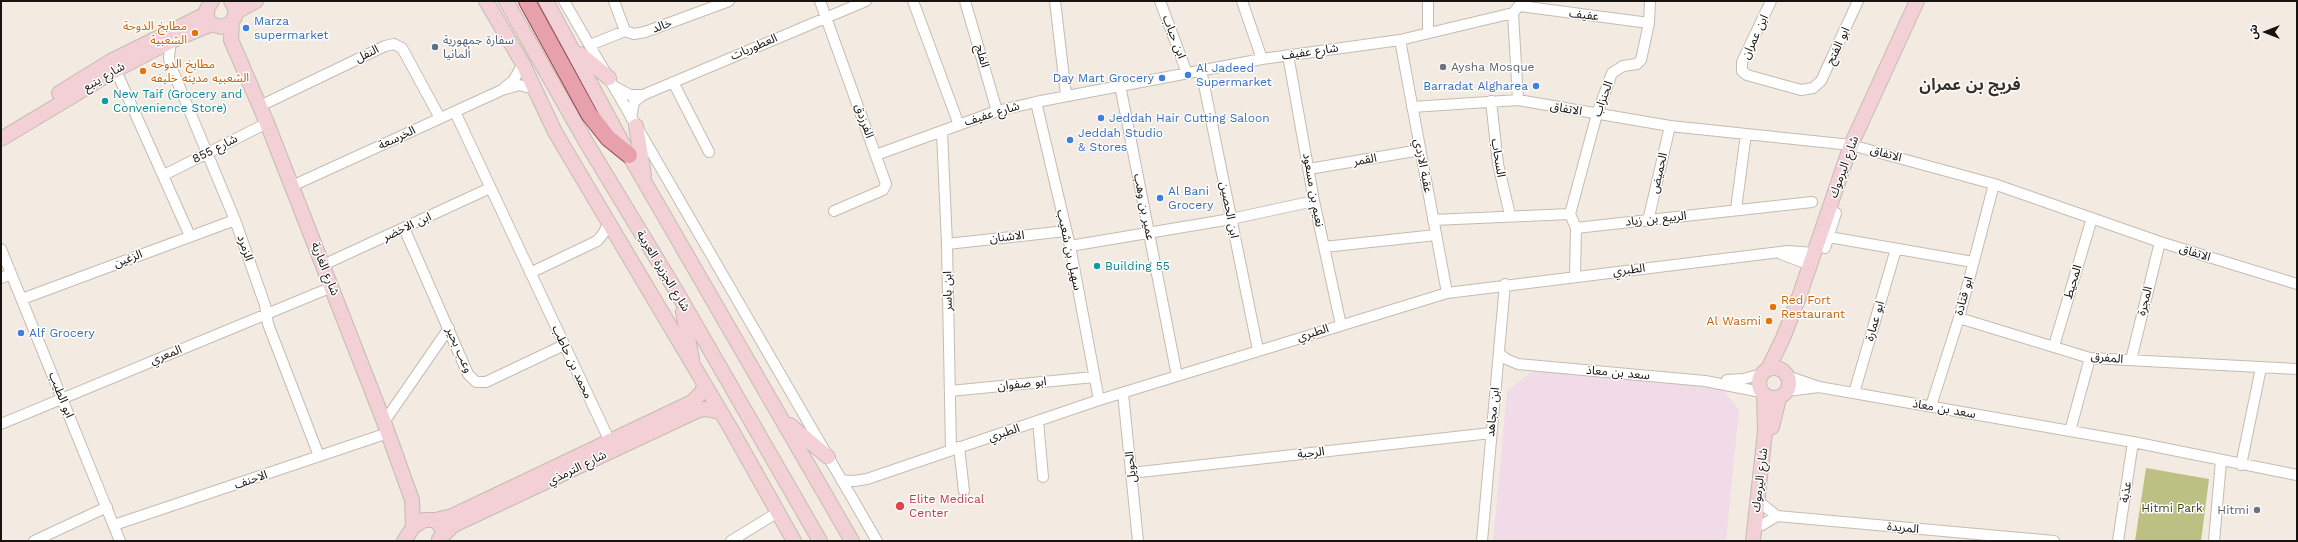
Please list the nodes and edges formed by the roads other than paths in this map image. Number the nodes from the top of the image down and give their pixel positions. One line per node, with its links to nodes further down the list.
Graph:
1 (256, 1): 23 (street)
2 (486, 1): 32 (street, شارع الجزيرة العربية)
3 (505, 1): 32 (street); 66 (street, شارع الجزيرة العربية)
4 (527, 1): 71 (main road)
5 (546, 1): 33 (street)
6 (564, 1): 31 (street)
7 (614, 1): 26 (street)
8 (729, 1): 26 (street, خالد)
9 (820, 1): 24 (street, الفرزدق)
10 (866, 1): 24 (street, العطوريات)
11 (913, 1): 60 (street)
12 (966, 1): 54 (street, الفلج)
13 (1055, 1): 47 (street)
14 (1160, 1): 39 (street, ابن حباب)
15 (1242, 1): 35 (street)
16 (1428, 1): 27 (street)
17 (1650, 1): 25 (street, الحنزاب)
18 (1771, 1): 43 (street, ابن عمران)
19 (1858, 1): 43 (street, ابو الفتح)
20 (1917, 1): 67 (street, شارع اليرموك)
21 (1518, 7): 25 (street, عفيف); 27 (street, شارع عفيف); 48 (street)
22 (210, 12): 23 (street); 28 (street, شارع الغارية); 30 (street, شارع ينبع); 37 (street, شارع ينبع)
23 (233, 12): 28 (street, شارع الغارية)
24 (826, 17): 41 (street, العطوريات); 72 (street, الفرزدق)
25 (1649, 23): 56 (street, الحنزاب)
26 (625, 31): 31 (street)
27 (1428, 33): 29 (street, شارع عفيف)
28 (231, 40): 51 (street, شارع الغارية)
29 (1400, 40): 34 (street, شارع عفيف); 53 (street, عقبة الازدي)
30 (171, 41): 37 (street, شارع ينبع); 70 (street, الزمرد)
31 (590, 45): 40 (street)
32 (514, 48): 36 (street, شارع الجزيرة العربية)
33 (574, 49): 40 (street); 71 (street)
34 (1288, 55): 35 (street, شارع عفيف); 73 (street, نعيم بن مسعود)
35 (1262, 59): 38 (street, شارع عفيف)
36 (523, 64): 44 (street, شارع الجزيرة العربية); 45 (street, الخرسعة)
37 (114, 65): 62 (street, شارع ينبع); 65 (street, شارع ينبع); 74 (street)
38 (1201, 70): 39 (street, شارع عفيف); 86 (street, ابن الحصين)
39 (1188, 73): 42 (street, شارع عفيف)
40 (612, 82): 46 (street, العطوريات); 58 (street)
41 (673, 82): 46 (street, العطوريات); 69 (street)
42 (1120, 85): 47 (street, شارع عفيف); 95 (street, عمير بن وهب)
43 (1813, 88)
44 (536, 89): 45 (street, الخرسعة); 52 (street, شارع الجزيرة العربية)
45 (502, 90): 55 (street, الخرسعة)
46 (643, 94): 58 (street)
47 (1066, 95): 50 (street, شارع عفيف)
48 (1518, 100): 49 (street, الاتفاق); 56 (street, الاتفاق)
49 (1491, 101): 53 (street, الاتفاق); 85 (street, السحاب)
50 (1036, 102): 54 (street, شارع عفيف); 94 (street, سهيل بن شعيب)
51 (260, 106): 57 (street, النفل); 59 (street, شارع الغارية)
52 (545, 106): 66 (street); 91 (street, شارع الجزيرة العربية)
53 (1412, 107): 68 (street, عقبة الازدي)
54 (997, 111): 60 (street, شارع عفيف)
55 (455, 112): 57 (street, الخرسعة); 78 (street, محمد بن حاطب)
56 (1597, 114): 61 (street, الاتفاق); 84 (street, الحنزاب)
57 (440, 118): 77 (street, الخرسعة)
58 (634, 122): 75 (street); 162 (street)
59 (267, 123): 70 (street, شارع 855); 77 (street, شارع الغارية)
60 (959, 125): 63 (street, شارع عفيف)
61 (1670, 126): 64 (street, الاتفاق); 90 (street, الحميض)
62 (1, 128)
63 (942, 132): 72 (street, شارع عفيف); 100 (street, ابن ياسر)
64 (1746, 134): 67 (street, الاتفاق); 81 (street)
65 (1, 139)
66 (586, 142): 115 (street, شارع الجزيرة العربية)
67 (1851, 145): 76 (street, الاتفاق); 105 (street, شارع اليرموك)
68 (1420, 150): 73 (street, القمر); 89 (street, عقبة الازدي)
69 (709, 152)
70 (208, 153): 74 (street, شارع 855); 88 (street, الزمرد)
71 (629, 155): 75 (street)
72 (876, 155): 82 (street, الفرزدق)
73 (1309, 169): 79 (street, نعيم بن مسعود)
74 (164, 175): 97 (street)
75 (644, 179): 150 (street)
76 (1994, 184): 87 (street, الاتفاق); 106 (street, ابو قتادة)
77 (292, 186): 107 (street, شارع الغارية)
78 (490, 188): 92 (street, ابن الاخضر); 108 (street, محمد بن حاطب)
79 (1314, 201): 86 (street); 102 (street, نعيم بن مسعود)
80 (1812, 202): 81 (street, الربيع بن زياد)
81 (1736, 209): 90 (street, الربيع بن زياد)
82 (834, 211)
83 (1836, 213): 98 (street)
84 (1570, 214): 85 (street); 93 (street)
85 (1510, 216): 89 (street)
86 (1231, 218): 95 (street); 125 (street, ابن الحصين)
87 (2092, 218): 99 (street, الاتفاق); 124 (street, المحيط)
88 (235, 220): 97 (street, الزغين); 118 (street, الزمرد)
89 (1433, 220): 96 (street, عقبة الازدي)
90 (1648, 221): 93 (street, الربيع بن زياد)
91 (609, 222): 108 (street); 129 (street, شارع الجزيرة العربية)
92 (404, 228): 107 (street, ابن الاخضر); 121 (street, وعب بحير)
93 (1576, 228): 110 (street)
94 (1066, 231): 100 (street, الاشنان); 101 (street, سهيل بن شعيب)
95 (1149, 232): 101 (street); 136 (street, عمير بن وهب)
96 (1436, 235): 102 (street); 116 (street, عقبة الازدي)
97 (190, 236): 117 (street, الزغين)
98 (1828, 237): 103 (street); 105 (street)
99 (2160, 242): 113 (street, الاتفاق); 128 (street, المجرة)
100 (947, 244): 141 (street, ابن ياسر)
101 (1070, 246): 137 (street, سهيل بن شعيب)
102 (1324, 247): 120 (street, نعيم بن مسعود)
103 (1896, 248): 106 (street); 143 (street, ابو عمارة)
104 (1, 249): 109 (street, ابو الطيب)
105 (1816, 255): 110 (street, الطبري); 122 (street, شارع اليرموك)
106 (1973, 262): 119 (street, ابو قتادة)
107 (323, 265): 114 (street, شارع الغارية)
108 (530, 273): 123 (street, محمد بن حاطب)
109 (11, 274): 111 (street); 117 (street, ابو الطيب)
110 (1575, 276): 112 (street, الطبري)
111 (1, 278)
112 (1505, 284): 116 (street, الطبري); 126 (street, ابن مجاهد)
113 (2297, 284)
114 (332, 287): 118 (street, المعري); 153 (street, شارع الغارية)
115 (675, 289): 129 (street); 159 (street, شارع الجزيرة العربية)
116 (1447, 293): 120 (street, الطبري)
117 (22, 299): 146 (street, ابو الطيب)
118 (266, 315): 146 (street, المعري); 161 (street, الزمرد)
119 (1959, 318): 124 (street, المفرق); 148 (street, ابو قتادة)
120 (1341, 324): 125 (street, الطبري)
121 (449, 328): 123 (street, وعب بحير); 153 (street)
122 (1783, 338): 133 (street, شارع اليرموك); 134 (street, شارع اليرموك)
123 (564, 345): 158 (street, محمد بن حاطب)
124 (2054, 346): 127 (street, المفرق)
125 (1258, 350): 136 (street, الطبري)
126 (1500, 354): 130 (street, سعد بن معاذ); 135 (street, ابن مجاهد)
127 (2090, 358): 128 (street, المفرق); 155 (street)
128 (2131, 360): 131 (street, المفرق)
129 (692, 364): 139 (street, شارع الجزيرة العربية)
130 (1518, 364): 135 (street); 138 (street, سعد بن معاذ)
131 (2261, 368): 132 (street, المفرق); 164 (street)
132 (2297, 369)
133 (1765, 371): 134 (street); 138 (street, سعد بن معاذ); 144 (street)
134 (1786, 373): 140 (street, سعد بن معاذ); 145 (street)
135 (1498, 374): 156 (street, ابن مجاهد)
136 (1177, 376): 142 (street, الطبري)
137 (1094, 377): 141 (street, ابو صفوان); 147 (street, سهيل بن شعيب)
138 (1718, 382): 144 (street, سعد بن معاذ)
139 (704, 385): 149 (street, شارع الجزيرة العربية); 158 (street, شارع الترمذي)
140 (1819, 387): 143 (street, سعد بن معاذ); 145 (street, سعد بن معاذ)
141 (950, 391): 160 (street, ابن ياسر)
142 (1123, 392): 147 (street, الطبري); 165 (street, الحويل)
143 (1854, 392): 148 (street, سعد بن معاذ)
144 (1762, 393): 145 (street); 191 (street, شارع اليرموك)
145 (1783, 394): 173 (street, شارع اليرموك)
146 (62, 397): 152 (street, المعري); 174 (street, ابو الطيب)
147 (1099, 400): 151 (street, الطبري)
148 (1931, 406): 155 (street, سعد بن معاذ)
149 (720, 412): 154 (street, شارع الجزيرة العربية); 158 (street, شارع الترمذي)
150 (781, 418): 162 (street); 187 (street)
151 (1038, 421): 160 (street, الطبري); 167 (street)
152 (1, 424)
153 (386, 428): 161 (street, الاحنف); 172 (street, شارع الغارية)
154 (730, 429): 159 (street); 175 (street, شارع الجزيرة العربية)
155 (2070, 431): 157 (street, سعد بن معاذ)
156 (1491, 433): 165 (street, الرحبة); 190 (street, ابن مجاهد)
157 (2134, 442): 163 (street, سعد بن معاذ); 194 (street, عذبة)
158 (611, 445): 177 (street, شارع الترمذي); 182 (street, شارع الترمذي)
159 (768, 449): 186 (street, شارع الجزيرة العربية)
160 (955, 449): 168 (street, الطبري); 170 (street, ابن ياسر)
161 (319, 456): 178 (street, الاحنف)
162 (828, 458): 169 (street)
163 (2221, 461): 164 (street, سعد بن معاذ); 195 (street)
164 (2241, 465): 166 (street, سعد بن معاذ)
165 (1131, 473): 189 (street, الحويل)
166 (2297, 474)
167 (1043, 477)
168 (867, 479): 169 (street, الطبري); 171 (street, الطبري)
169 (841, 480): 171 (street)
170 (964, 491)
171 (851, 498): 188 (street)
172 (412, 500): 177 (street, شارع الغارية); 180 (street, شارع الغارية)
173 (1763, 505): 176 (street); 179 (street, شارع اليرموك)
174 (107, 507): 178 (street, ابو الطيب); 181 (street)
175 (778, 512): 184 (street); 185 (street, شارع الجزيرة العربية)
176 (1777, 516): 179 (street); 193 (street, المريدة)
177 (432, 519): 180 (street, شارع الترمذي); 182 (street)
178 (114, 525): 183 (street, ابو الطيب)
179 (1762, 525): 192 (street, شارع اليرموك)
180 (406, 536)
181 (40, 540)
182 (439, 540)
183 (120, 541)
184 (731, 541)
185 (794, 541)
186 (820, 541)
187 (852, 541)
188 (877, 541)
189 (1138, 541)
190 (1482, 541)
191 (1753, 541)
192 (1760, 541)
193 (2054, 541)
194 (2118, 541)
195 (2214, 541)

